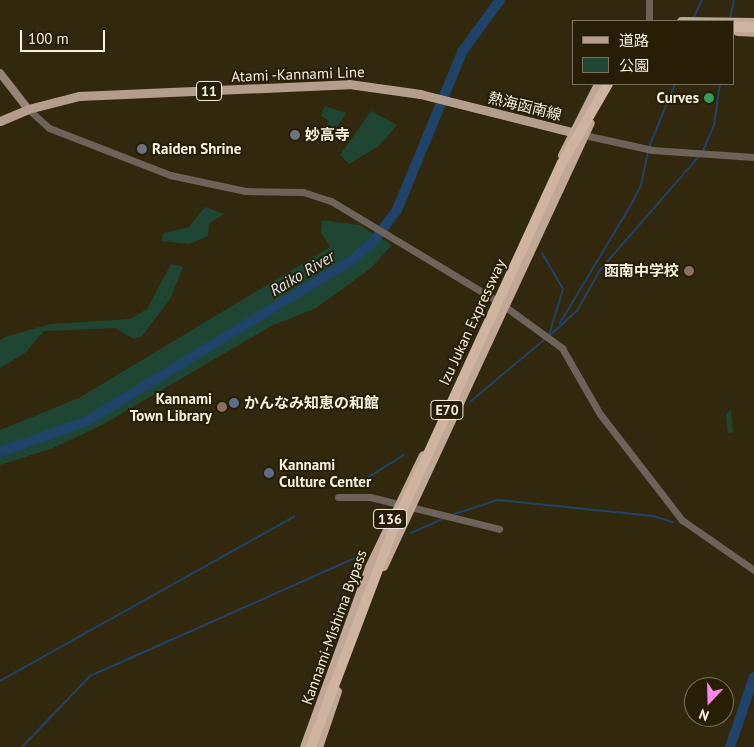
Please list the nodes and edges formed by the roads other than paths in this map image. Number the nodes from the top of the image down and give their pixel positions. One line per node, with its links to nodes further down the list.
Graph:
1 (649, 0): 2 (street)
2 (649, 20)
3 (734, 22): 4 (highway)
4 (754, 22)
5 (754, 26): 6 (highway)
6 (734, 27)
7 (734, 31): 8 (highway)
8 (754, 32)
9 (0, 73): 14 (main road)
10 (597, 85): 16 (highway, Kannami-Mishima Bypass / 136)
11 (607, 85): 27 (highway, Izu Jukan Expressway / E70, bridge)
12 (608, 85): 17 (highway, 136)
13 (459, 103): 14 (main road, Atami -Kannami Line / 11); 16 (main road, 熱海函南線 / 11)
14 (28, 108): 15 (main road, Atami -Kannami Line / 11); 19 (street)
15 (0, 121)
16 (573, 132): 17 (main road, 熱海函南線 / 11); 19 (highway, Kannami-Mishima Bypass / 136)
17 (584, 136): 18 (street); 20 (highway, 136)
18 (754, 157)
19 (496, 300): 20 (street); 22 (highway, Kannami-Mishima Bypass / 136)
20 (505, 307): 23 (highway, Kannami-Mishima Bypass / 136); 25 (street)
21 (338, 497): 22 (street)
22 (397, 502): 23 (street); 26 (highway, Kannami-Mishima Bypass / 136)
23 (414, 507): 24 (street); 28 (highway, Kannami-Mishima Bypass / 136)
24 (499, 529)
25 (754, 570)
26 (304, 747)
27 (311, 747)
28 (318, 747)

